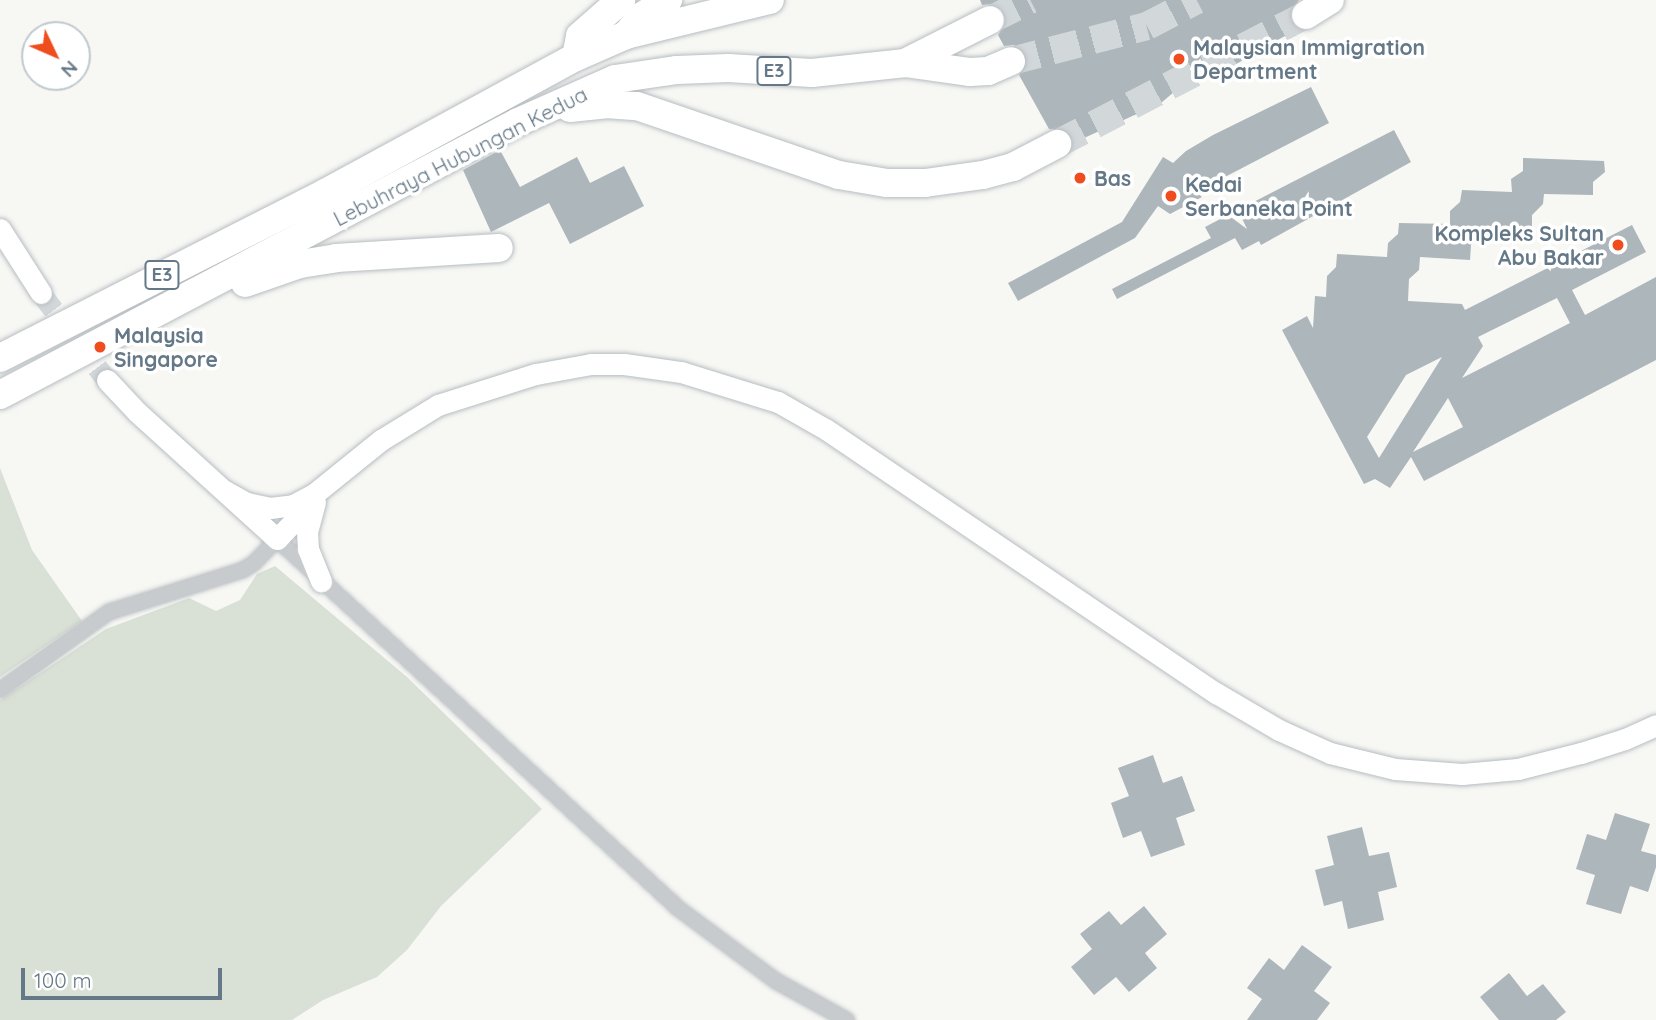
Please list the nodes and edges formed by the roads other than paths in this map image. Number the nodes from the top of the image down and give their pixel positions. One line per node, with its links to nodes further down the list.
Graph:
1 (621, 0): 9 (highway)
2 (668, 0): 8 (highway)
3 (770, 0): 5 (highway, E3)
4 (1330, 0): 6 (highway)
5 (725, 5): 8 (highway, E3)
6 (1306, 15)
7 (990, 20): 11 (highway, Lebuhraya Hubungan Kedua / E3)
8 (637, 33): 9 (highway, E3); 12 (highway)
9 (576, 57): 19 (highway, Lebuhraya Hubungan Kedua / E3)
10 (1011, 61): 11 (highway)
11 (905, 63): 12 (highway, Lebuhraya Hubungan Kedua / E3)
12 (615, 79): 13 (highway, Lebuhraya Hubungan Kedua / E3)
13 (554, 104): 14 (highway); 18 (highway, Lebuhraya Hubungan Kedua / E3)
14 (1057, 144)
15 (0, 229): 17 (street)
16 (499, 248): 18 (highway)
17 (41, 293)
18 (178, 302): 21 (highway, Lebuhraya Hubungan Kedua / E3)
19 (0, 358)
20 (107, 380): 23 (street)
21 (0, 394)
22 (335, 478): 23 (street); 24 (street); 28 (street)
23 (225, 491): 25 (street)
24 (317, 497): 25 (street); 26 (street)
25 (277, 539): 26 (street); 27 (street)
26 (321, 582): 29 (street)
27 (0, 690)
28 (1656, 725)
29 (847, 1020)

